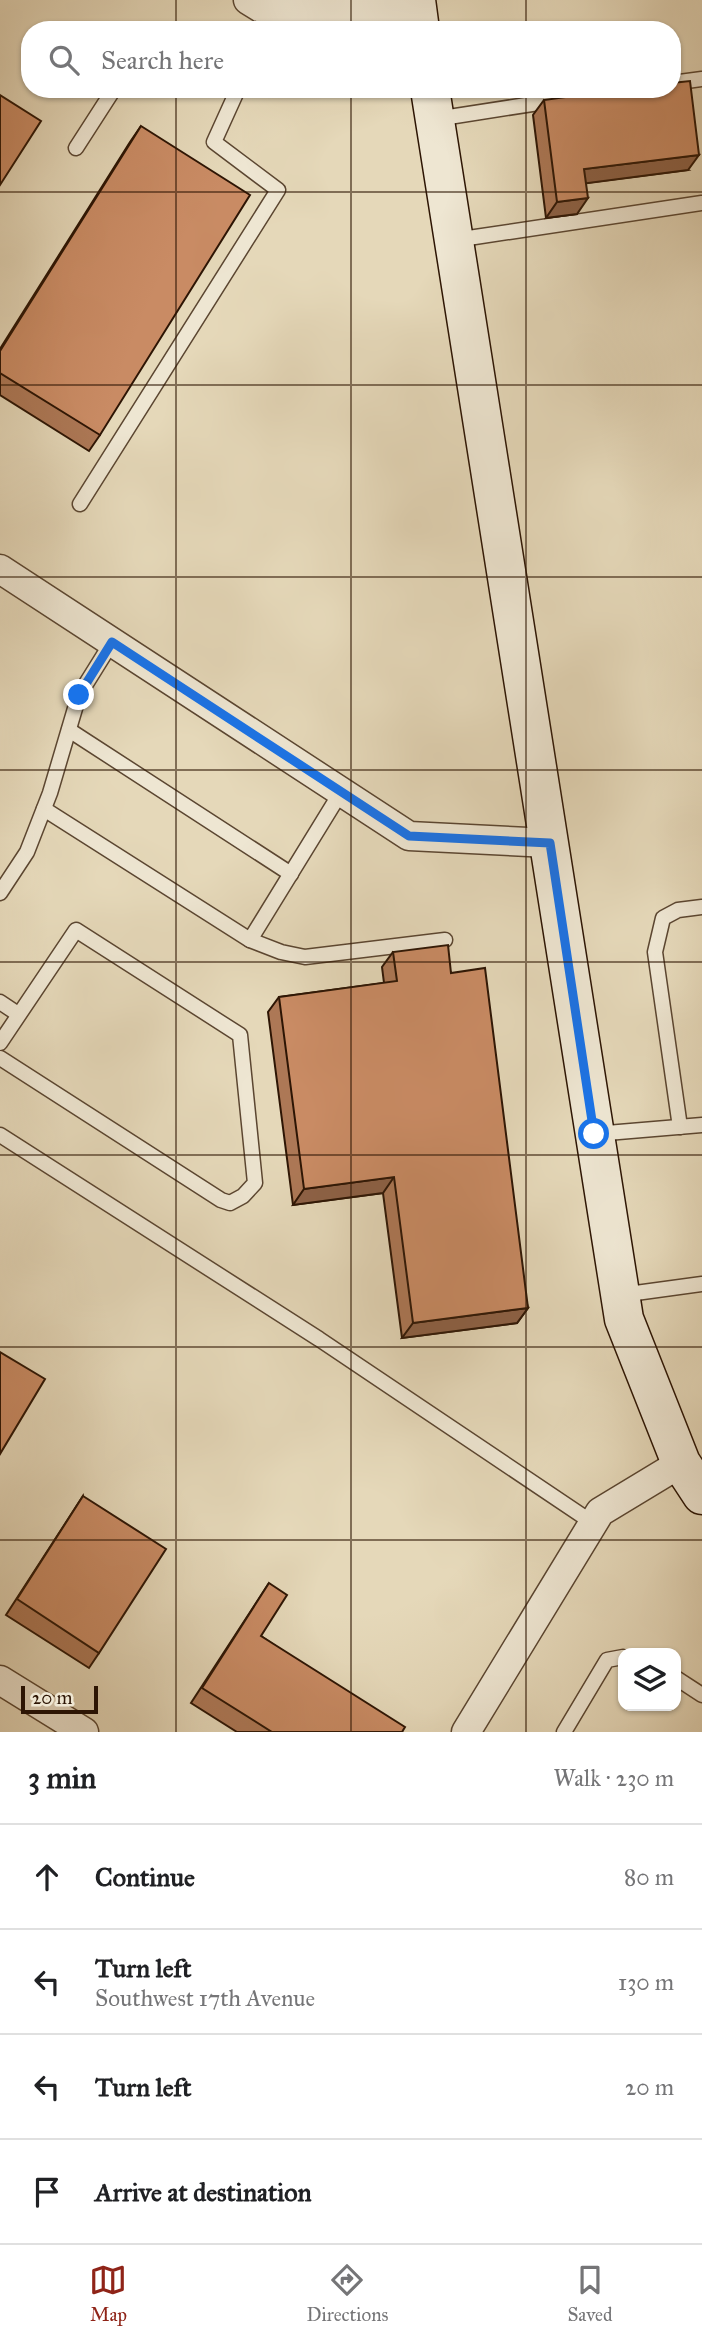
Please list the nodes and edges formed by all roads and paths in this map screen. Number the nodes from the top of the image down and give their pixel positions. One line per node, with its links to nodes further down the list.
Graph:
1 (248, 0): 3 (street)
2 (418, 14): 3 (street)
3 (279, 20)
4 (702, 79): 5 (lane)
5 (681, 82)
6 (108, 98): 10 (lane)
7 (232, 98): 13 (lane)
8 (566, 99): 9 (lane)
9 (432, 104): 12 (main road)
10 (76, 148)
11 (702, 203): 12 (lane)
12 (454, 240): 19 (main road)
13 (80, 504)
14 (0, 569): 15 (street)
15 (112, 642): 16 (lane); 17 (street)
16 (69, 730): 18 (lane); 20 (lane)
17 (341, 792): 19 (street); 20 (lane)
18 (44, 809): 21 (lane); 23 (lane)
19 (550, 843): 31 (main road)
20 (291, 874): 23 (lane)
21 (0, 893)
22 (702, 907): 30 (lane)
23 (250, 940): 24 (lane)
24 (445, 940)
25 (0, 1002): 26 (lane)
26 (18, 1014): 27 (lane); 28 (lane)
27 (0, 1043)
28 (0, 1058)
29 (702, 1125): 30 (lane)
30 (680, 1127): 31 (lane)
31 (594, 1134): 34 (main road)
32 (0, 1135): 37 (lane)
33 (702, 1284): 34 (lane)
34 (620, 1295): 35 (main road)
35 (681, 1462): 36 (main road); 37 (street)
36 (702, 1494)
37 (593, 1523): 43 (street)
38 (618, 1658): 44 (lane)
39 (681, 1681): 41 (lane)
40 (2, 1685): 42 (street)
41 (702, 1695)
42 (84, 1732)
43 (467, 1732)
44 (564, 1732)

